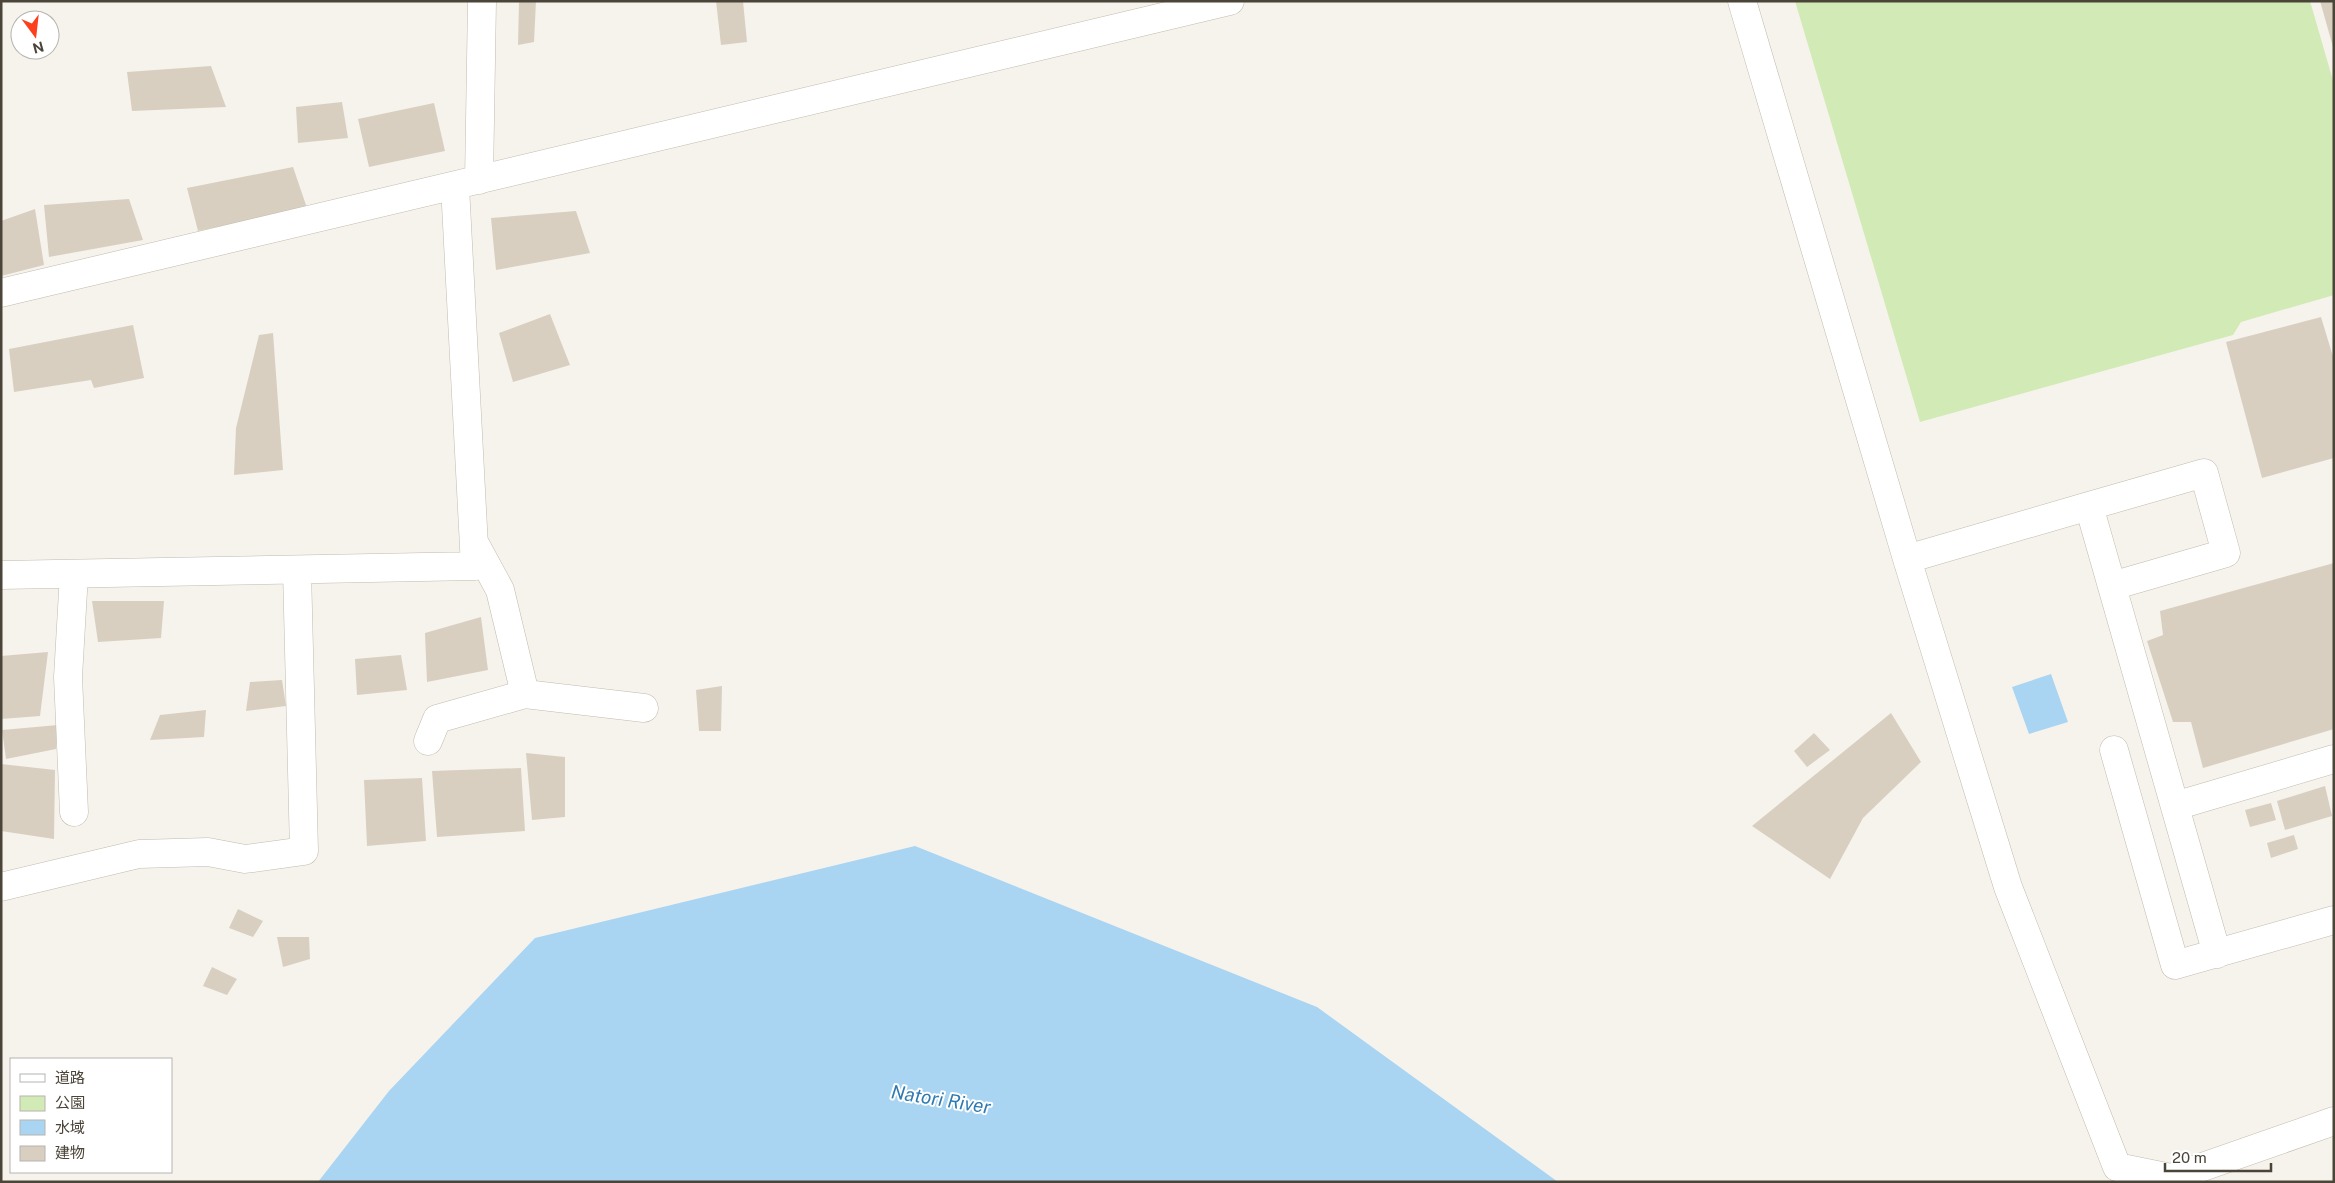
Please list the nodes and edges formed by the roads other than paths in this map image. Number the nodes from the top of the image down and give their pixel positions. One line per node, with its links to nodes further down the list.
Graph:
1 (482, 1): 4 (street)
2 (1230, 1): 4 (street)
3 (1742, 1): 8 (street)
4 (467, 183): 5 (street); 7 (street)
5 (1, 293)
6 (2089, 506): 8 (street); 12 (street); 12 (street)
7 (474, 543): 9 (street); 13 (street)
8 (1907, 559): 23 (street)
9 (298, 570): 10 (street); 20 (street)
10 (74, 574): 11 (street); 19 (street)
11 (1, 575)
12 (2112, 586): 18 (street)
13 (526, 694): 14 (street); 15 (street)
14 (644, 708)
15 (428, 741)
16 (2114, 750): 22 (street)
17 (2334, 760): 18 (street)
18 (2174, 806): 22 (street)
19 (74, 812)
20 (1, 887)
21 (2334, 920): 22 (street)
22 (2217, 954)
23 (2334, 1121)

